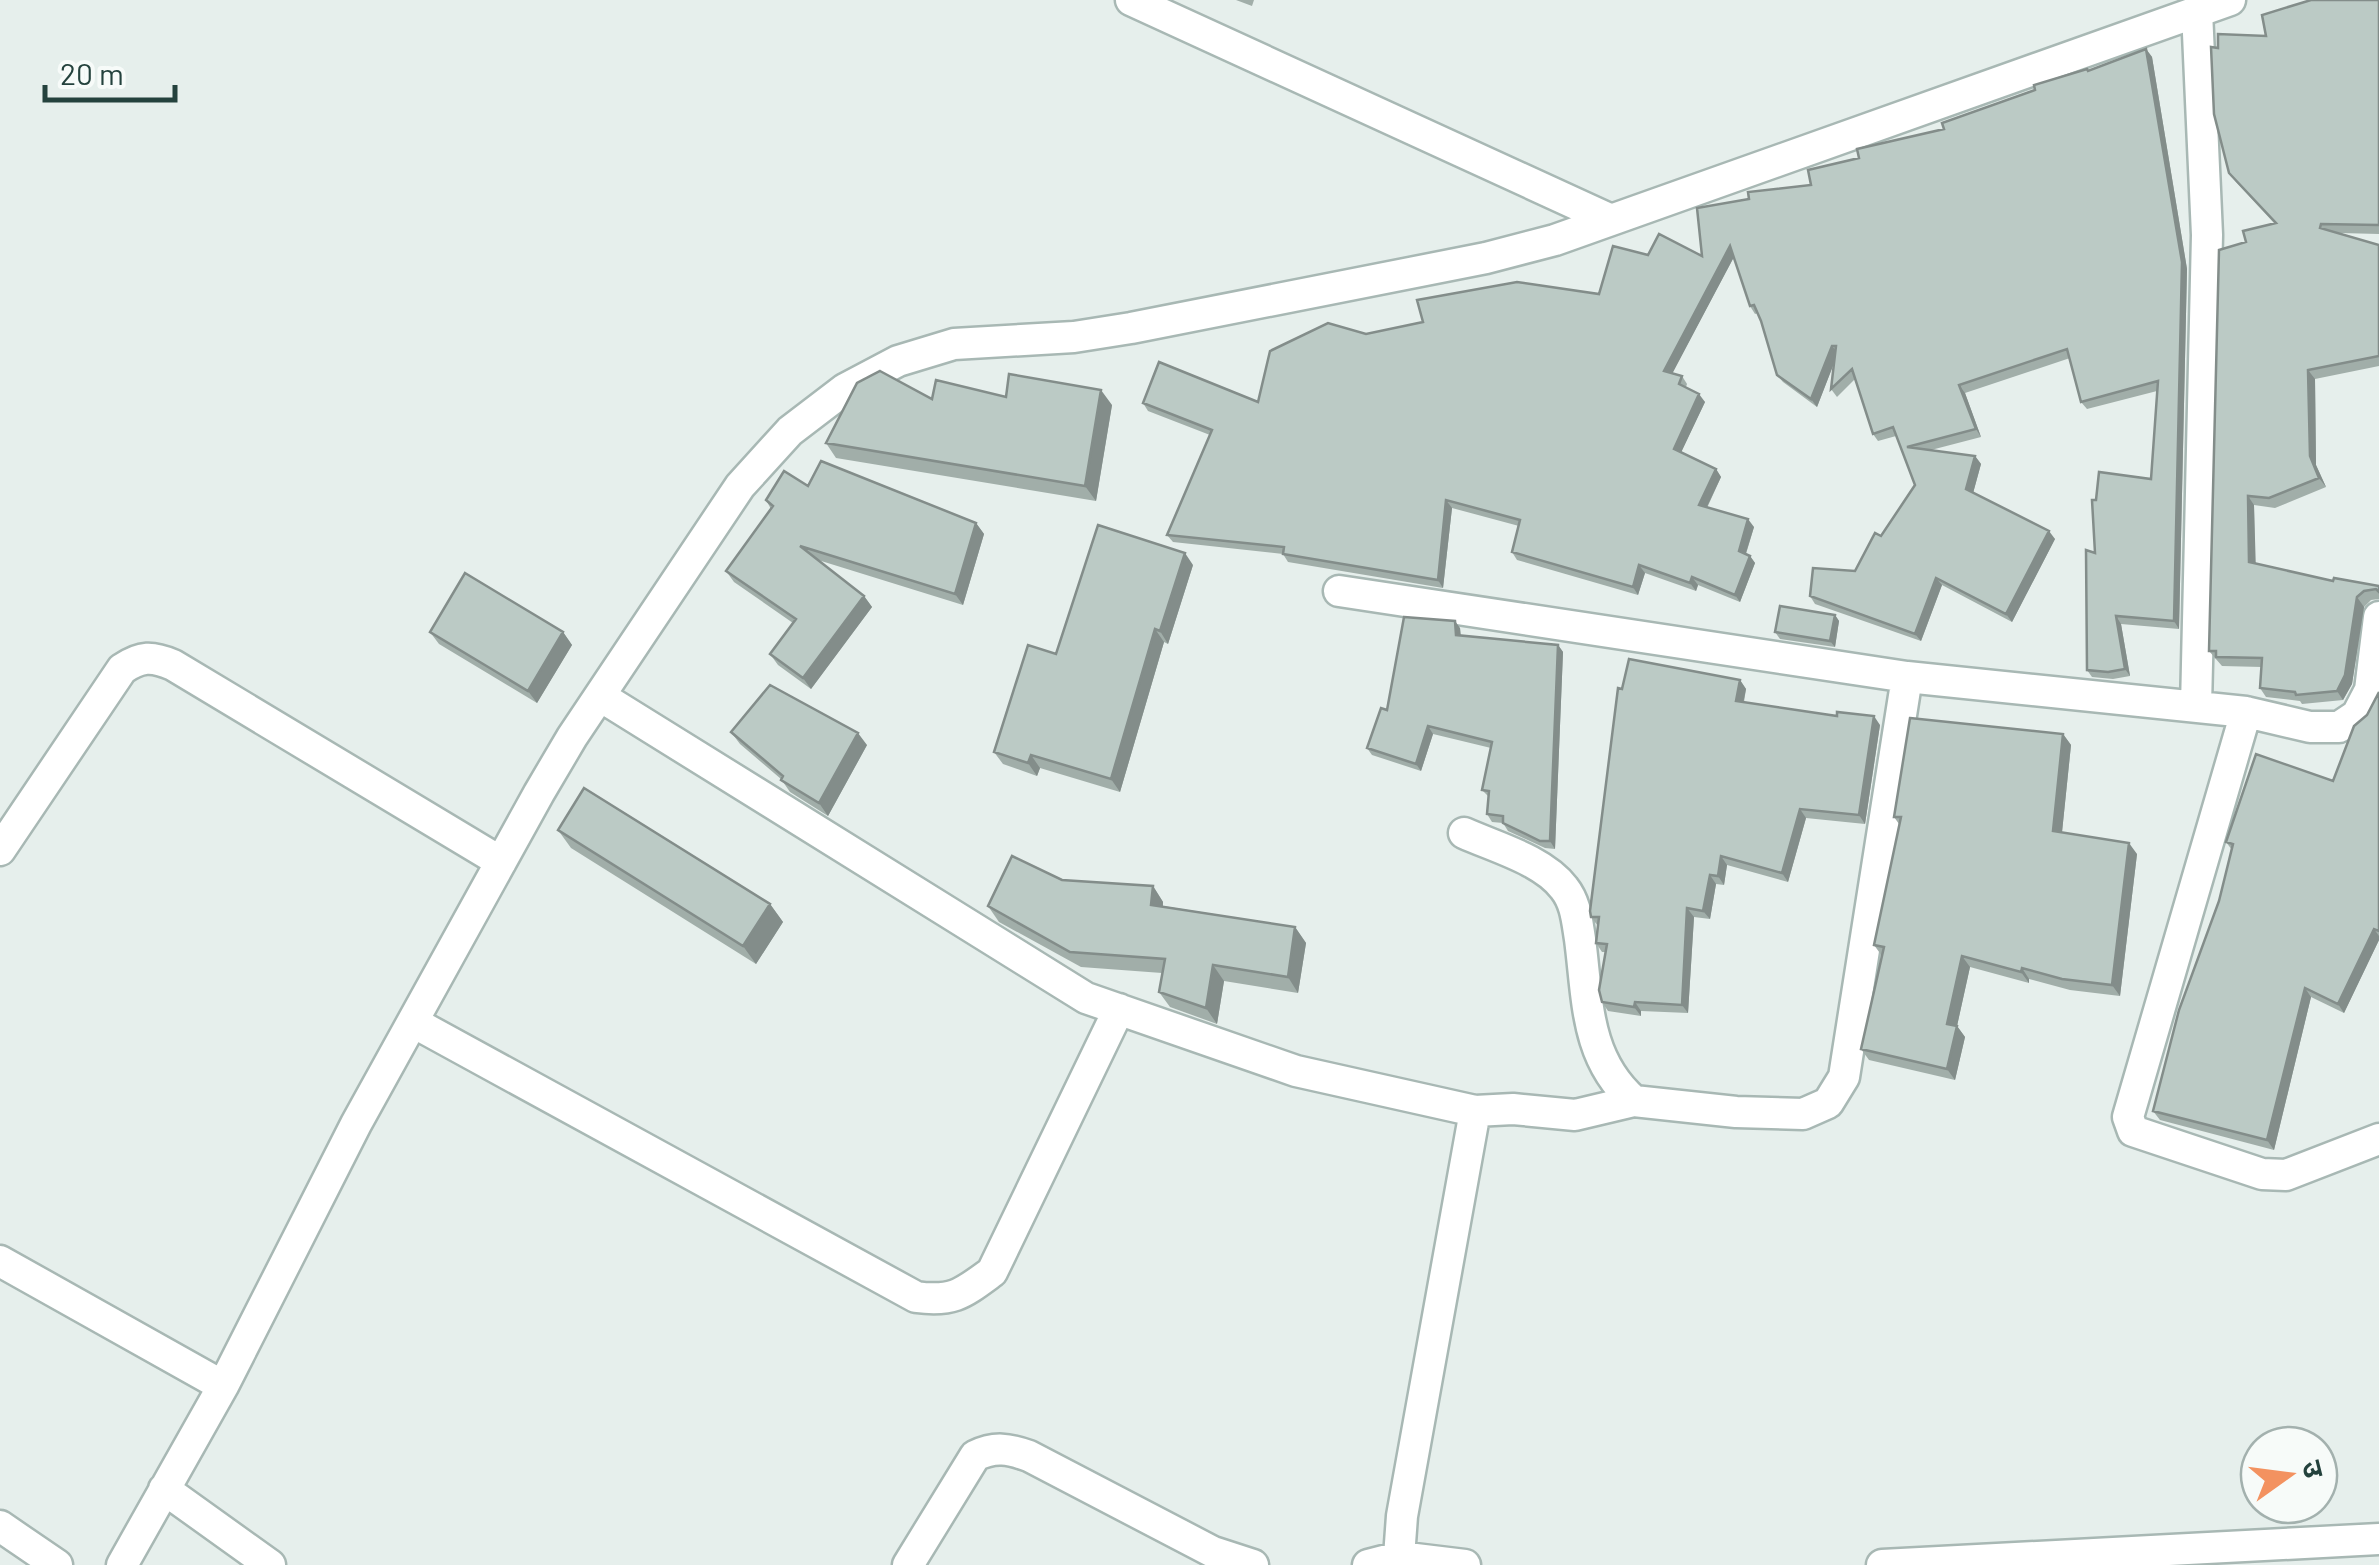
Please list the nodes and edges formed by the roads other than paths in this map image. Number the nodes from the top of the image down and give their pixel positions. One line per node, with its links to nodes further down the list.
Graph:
1 (1131, 0): 4 (street)
2 (2230, 0): 3 (street)
3 (2197, 11): 4 (street); 9 (street)
4 (1611, 220): 8 (street)
5 (1339, 591): 7 (street)
6 (2379, 617): 10 (street)
7 (1907, 678): 9 (street); 16 (street)
8 (600, 696): 13 (street); 14 (street)
9 (2196, 707): 10 (street)
10 (2246, 712): 18 (street)
11 (1464, 833): 16 (street)
12 (0, 850): 13 (street)
13 (501, 862): 15 (street)
14 (1119, 1009): 15 (street); 17 (street)
15 (413, 1022): 20 (street)
16 (1634, 1101): 17 (street)
17 (1475, 1111): 24 (street)
18 (2379, 1139)
19 (0, 1261): 20 (street)
20 (223, 1386): 21 (street)
21 (164, 1489): 26 (street); 27 (street)
22 (0, 1526): 25 (street)
23 (2379, 1539): 32 (street)
24 (1399, 1557): 30 (street); 31 (street)
25 (57, 1565)
26 (122, 1565)
27 (270, 1565)
28 (908, 1565): 29 (street)
29 (1253, 1565)
30 (1368, 1565)
31 (1465, 1565)
32 (1882, 1565)

